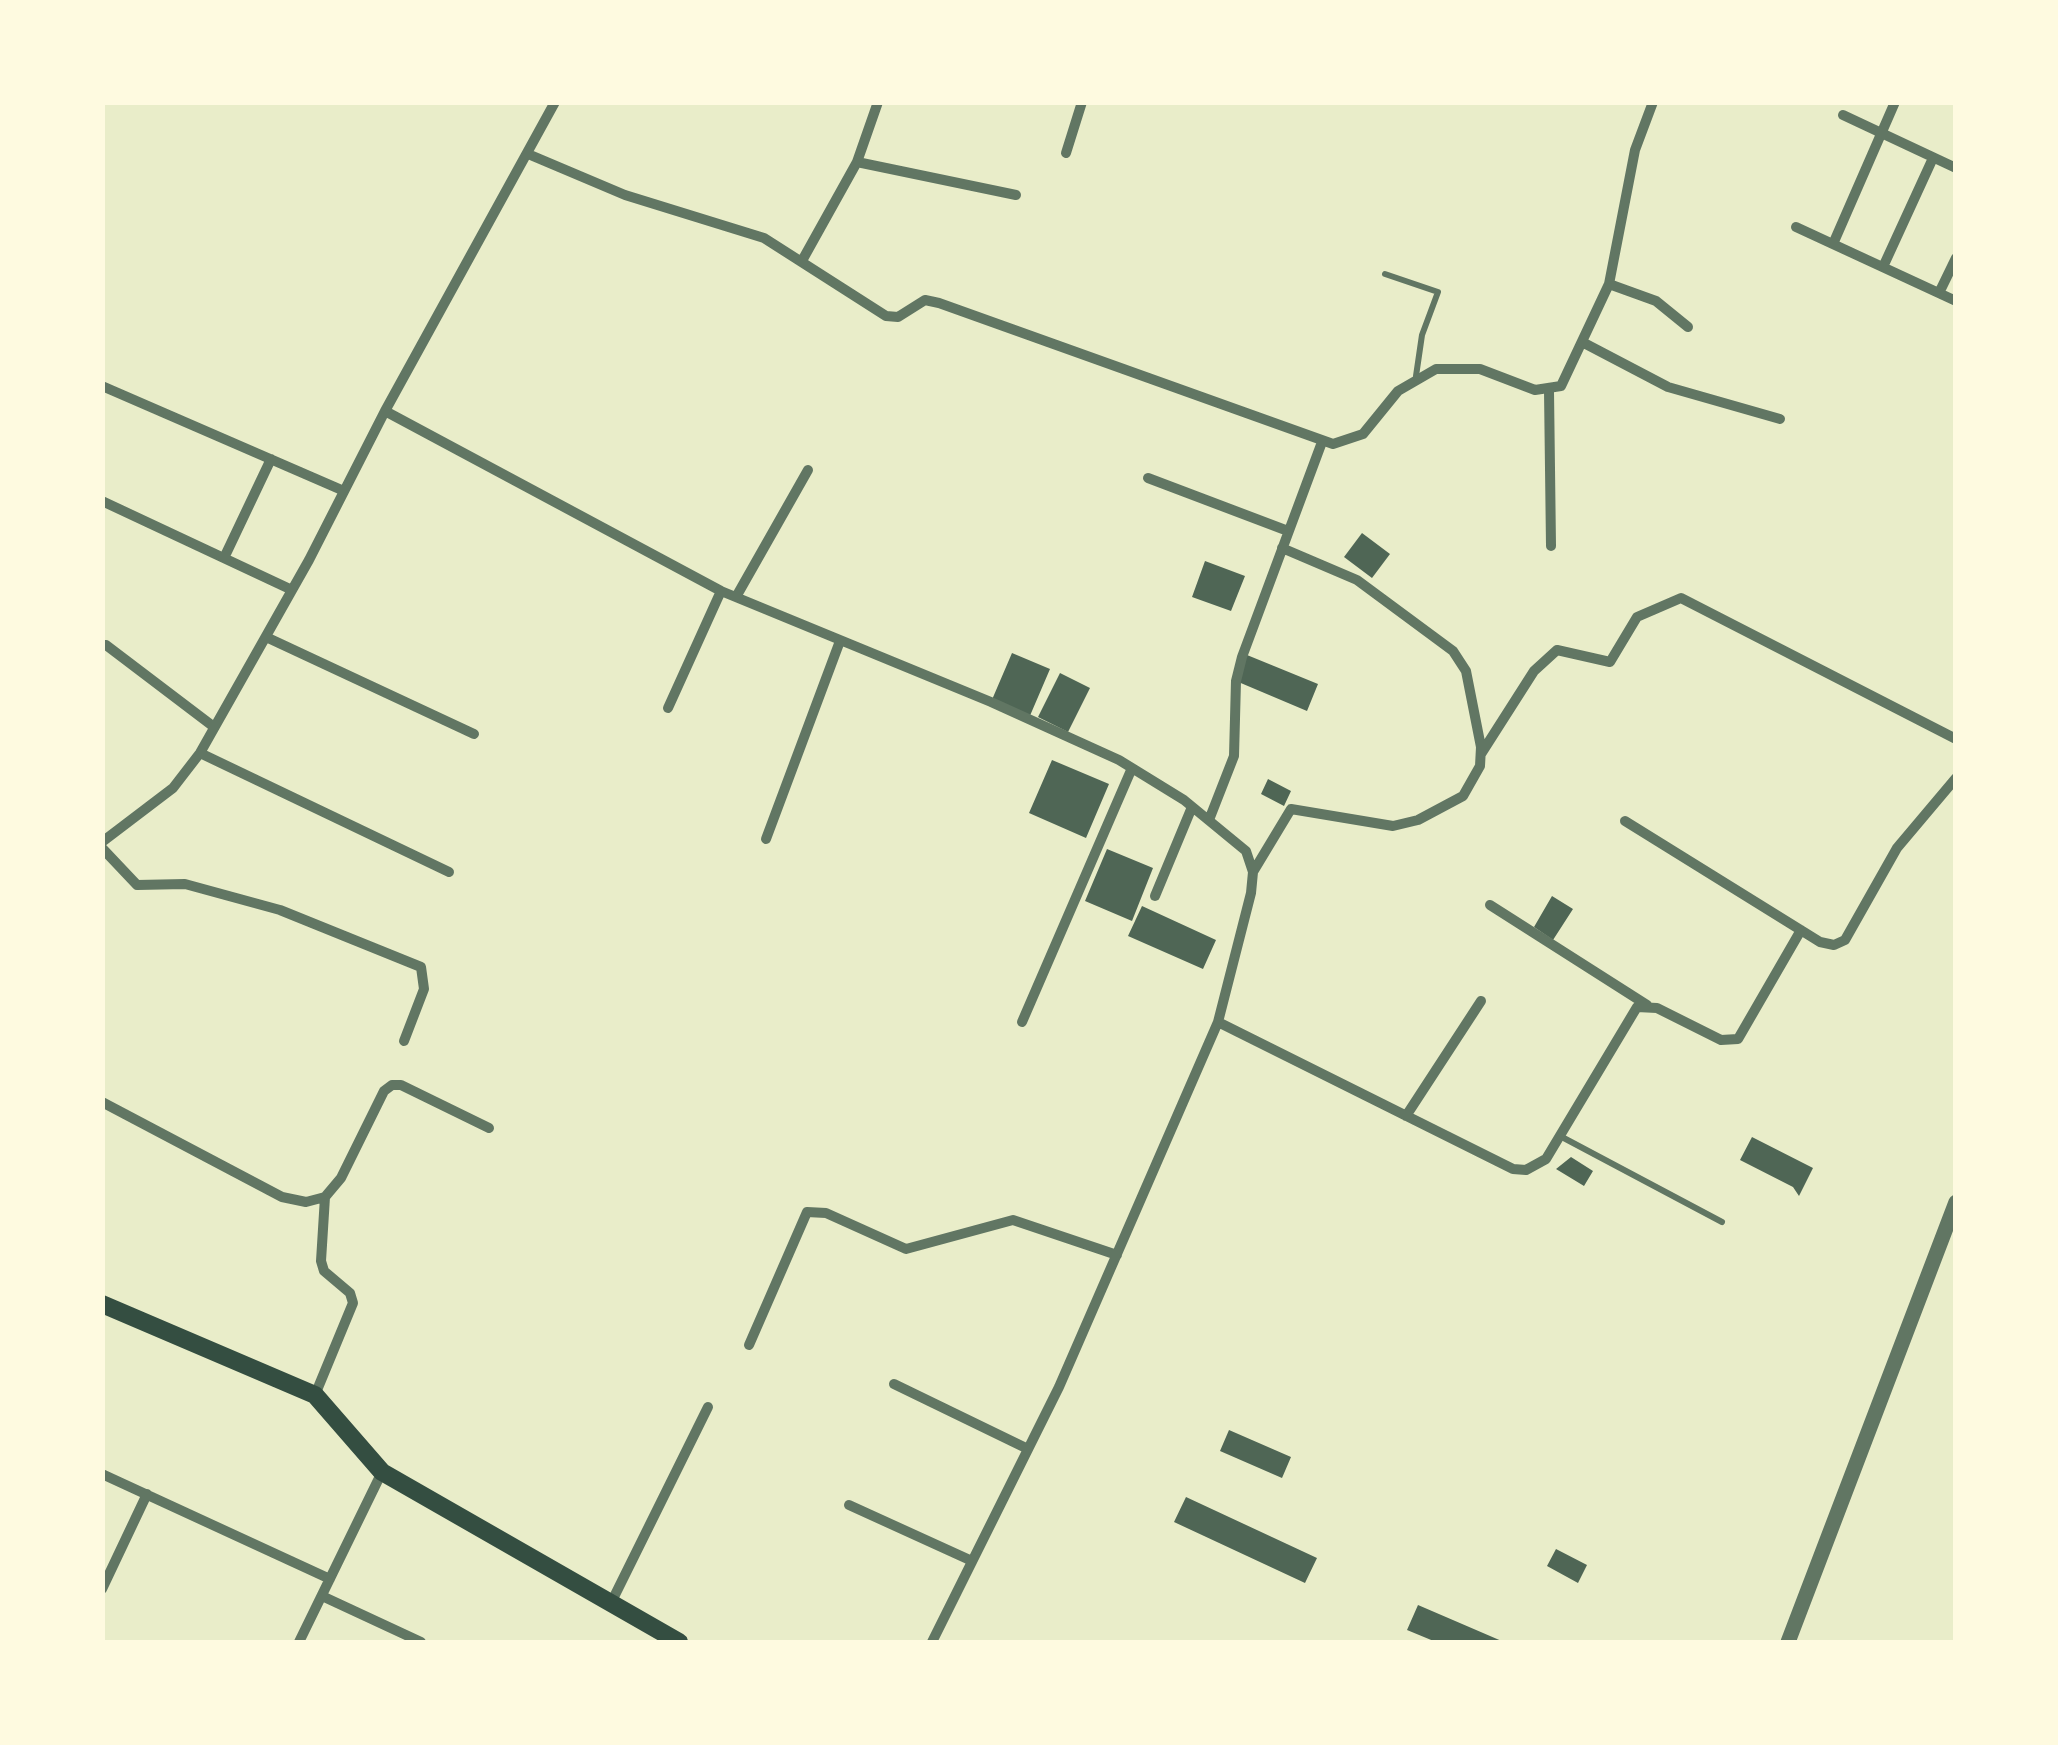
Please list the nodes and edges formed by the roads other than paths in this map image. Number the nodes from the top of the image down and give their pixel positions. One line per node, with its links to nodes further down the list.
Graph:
1 (1082, 102): 8 (street)
2 (1653, 102): 20 (street)
3 (1895, 102): 7 (street)
4 (554, 103): 9 (street)
5 (873, 105): 11 (street)
6 (1843, 115): 7 (street)
7 (1882, 133): 10 (street); 15 (street)
8 (1066, 153)
9 (528, 154): 17 (street); 28 (street)
10 (1933, 158): 12 (street); 18 (street)
11 (858, 162): 13 (street); 17 (street)
12 (1956, 168)
13 (1016, 194)
14 (1796, 226): 15 (street)
15 (1833, 244): 18 (street)
16 (1956, 258): 21 (street)
17 (803, 259): 30 (street)
18 (1883, 267): 21 (street)
19 (1385, 274): 25 (lane)
20 (1609, 284): 23 (street); 24 (street)
21 (1939, 293): 22 (street)
22 (1956, 301)
23 (1688, 327)
24 (1584, 342): 27 (street); 29 (street)
25 (1416, 376): 27 (street); 30 (street)
26 (102, 386): 31 (street)
27 (1549, 391): 37 (street)
28 (385, 411): 34 (street); 41 (street)
29 (1780, 419)
30 (1322, 442): 36 (street)
31 (270, 460): 34 (street); 39 (street)
32 (808, 470): 42 (street)
33 (1148, 478): 36 (street)
34 (344, 491): 40 (street)
35 (102, 501): 39 (street)
36 (1288, 531): 38 (street)
37 (1552, 546)
38 (1282, 548): 51 (street); 55 (street)
39 (224, 558): 40 (street)
40 (292, 590): 43 (street)
41 (722, 591): 42 (street); 46 (street)
42 (736, 596): 44 (street)
43 (266, 637): 47 (street); 48 (street)
44 (840, 641): 52 (street); 57 (street)
45 (106, 645): 47 (street)
46 (668, 708)
47 (214, 727): 50 (street)
48 (474, 734)
49 (1956, 739): 51 (street)
50 (200, 753): 58 (street); 59 (street)
51 (1481, 754): 60 (street)
52 (1132, 768): 54 (street); 66 (street)
53 (1956, 778): 63 (street)
54 (1192, 807): 55 (street); 61 (street)
55 (1209, 820): 60 (street)
56 (1625, 821): 63 (street)
57 (766, 839)
58 (102, 845): 68 (street)
59 (449, 872)
60 (1253, 872): 67 (street)
61 (1155, 896)
62 (1490, 905): 65 (street)
63 (1800, 930): 65 (street)
64 (1482, 1001): 70 (street)
65 (1647, 1006): 72 (street)
66 (1022, 1022)
67 (1218, 1022): 70 (street); 76 (street)
68 (404, 1041)
69 (102, 1102): 73 (street)
70 (1406, 1116): 72 (street)
71 (489, 1128): 73 (street)
72 (1560, 1136): 75 (lane)
73 (324, 1197): 80 (street)
74 (1956, 1202): 96 (street)
75 (1722, 1222)
76 (1117, 1255): 78 (street); 82 (street)
77 (102, 1304): 80 (main road)
78 (750, 1345)
79 (894, 1384): 82 (street)
80 (315, 1394): 83 (main road)
81 (708, 1407): 91 (street)
82 (1028, 1449): 87 (street)
83 (382, 1472): 88 (street); 91 (main road)
84 (102, 1474): 85 (street)
85 (147, 1494): 88 (street); 89 (street)
86 (849, 1505): 87 (street)
87 (972, 1561): 95 (street)
88 (330, 1578): 90 (street)
89 (102, 1589)
90 (322, 1596): 92 (street); 93 (street)
91 (611, 1604): 94 (main road)
92 (300, 1642)
93 (421, 1642)
94 (679, 1642)
95 (932, 1642)
96 (1788, 1642)

